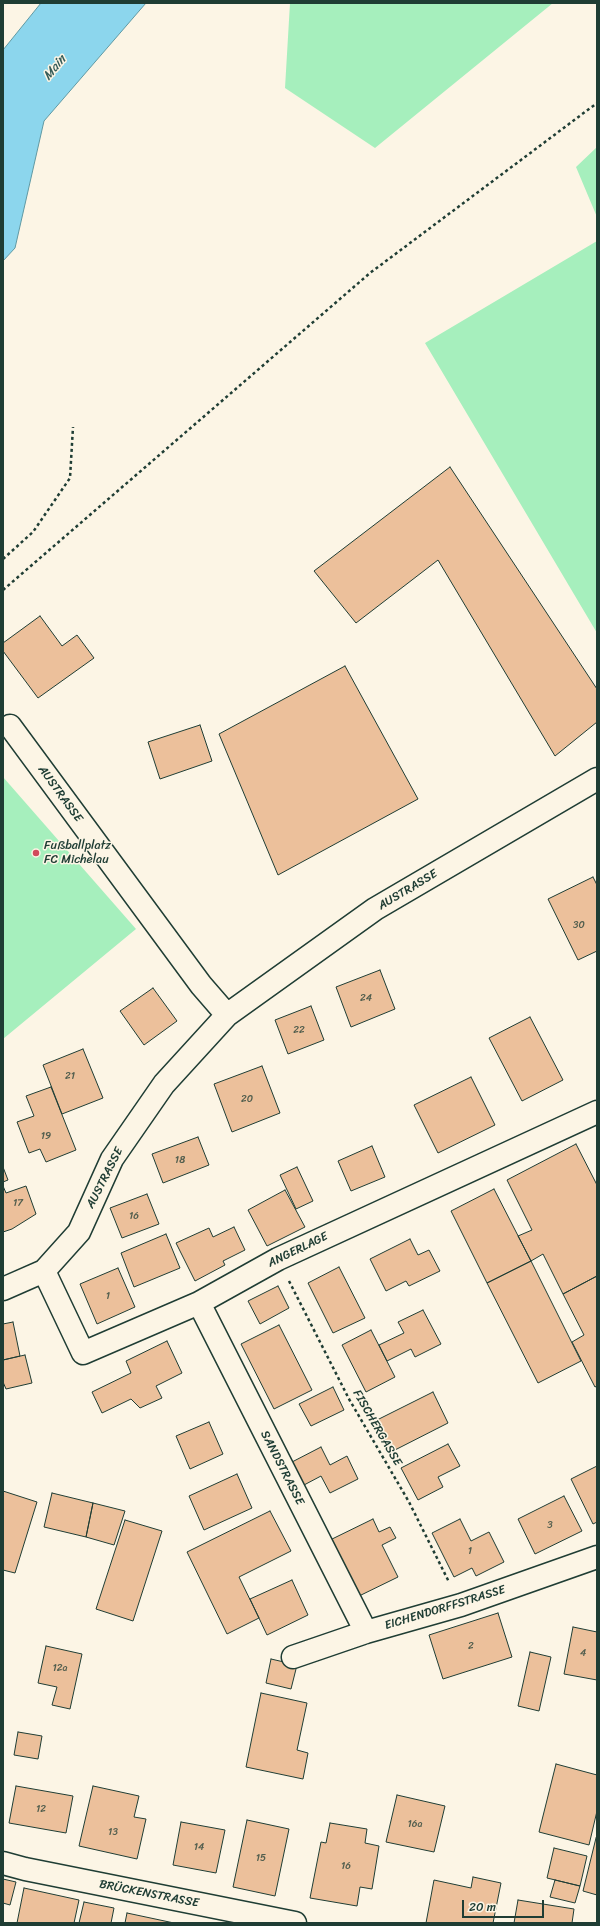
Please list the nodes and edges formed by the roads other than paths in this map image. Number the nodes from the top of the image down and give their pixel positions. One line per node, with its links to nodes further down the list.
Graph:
1 (10, 726): 3 (street, AUSTRASSE)
2 (595, 783): 3 (street, AUSTRASSE)
3 (226, 1015): 5 (street, AUSTRASSE)
4 (597, 1112): 7 (street, ANGERLAGE)
5 (44, 1271): 6 (street, AUSTRASSE); 7 (street, ANGERLAGE)
6 (3, 1289)
7 (198, 1303): 9 (street, SANDSTRASSE)
8 (597, 1557): 9 (street, EICHENDORFFSTRASSE)
9 (366, 1632): 10 (street, EICHENDORFFSTRASSE)
10 (293, 1657)
11 (3, 1863): 12 (street, BRÜCKENSTRASSE)
12 (295, 1923)

